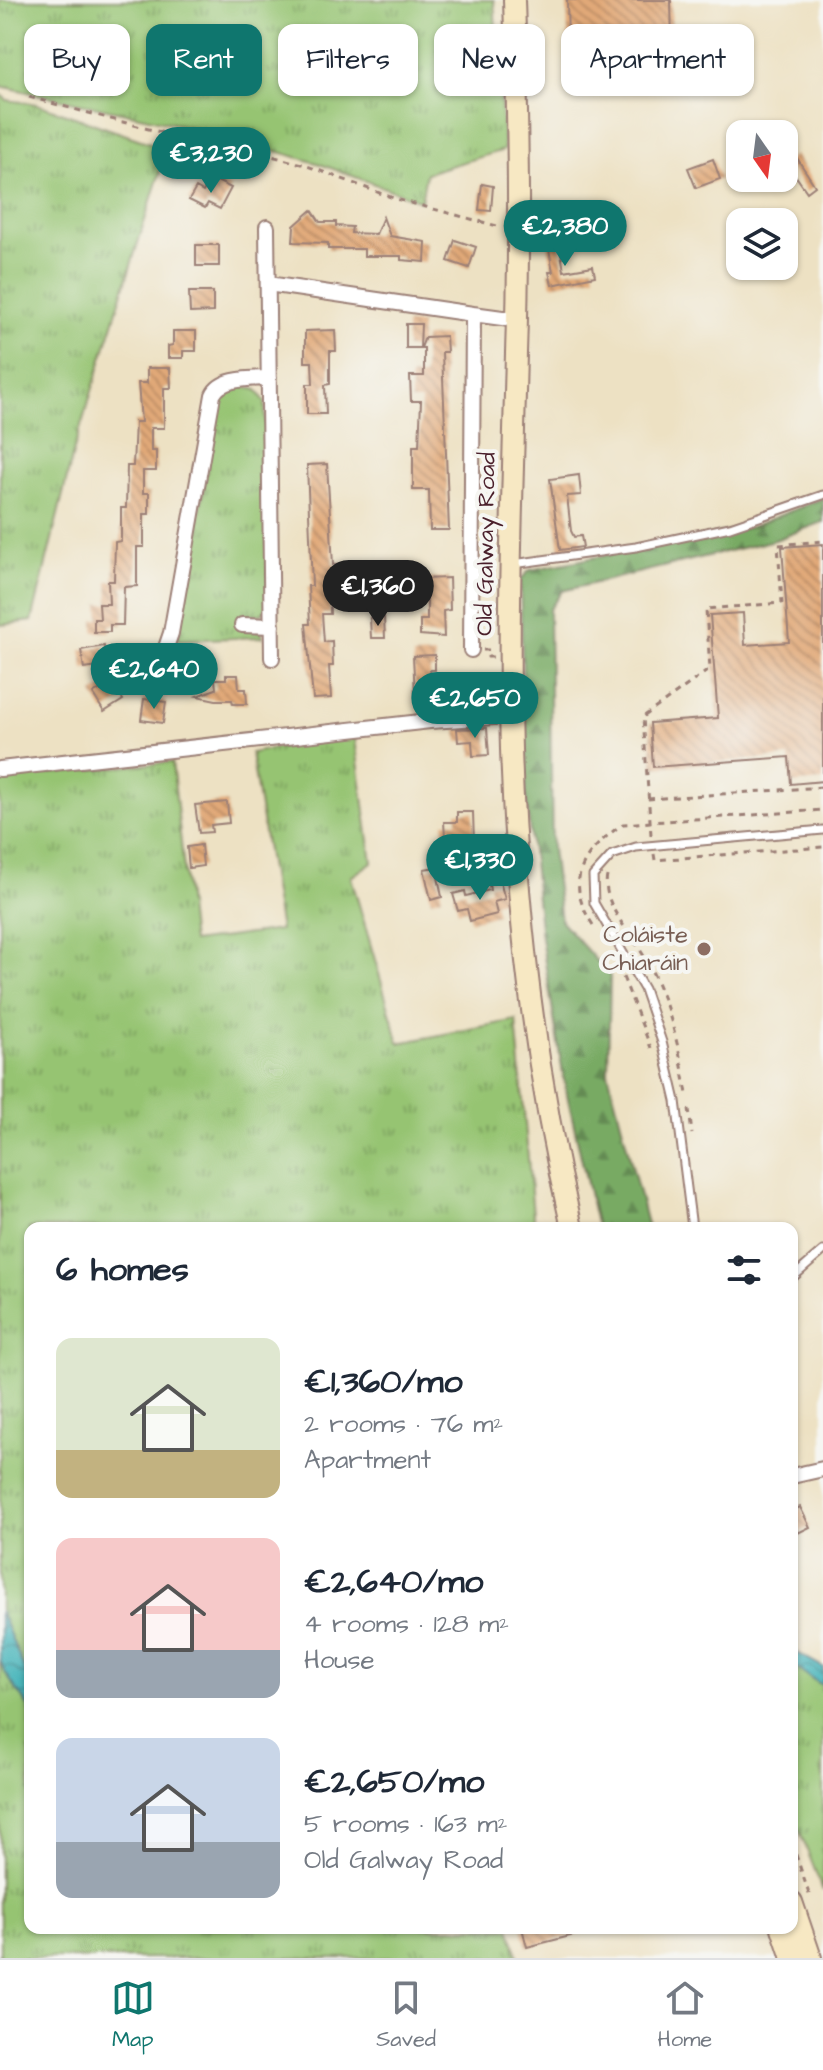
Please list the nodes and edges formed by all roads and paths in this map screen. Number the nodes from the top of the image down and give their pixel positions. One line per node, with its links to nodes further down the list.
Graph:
1 (514, 0): 4 (main road, Old Galway Road)
2 (29, 97): 4 (path)
3 (267, 227): 5 (street)
4 (517, 228): 7 (main road, Old Galway Road)
5 (268, 284): 6 (street); 8 (street)
6 (473, 314): 7 (street); 14 (street)
7 (517, 320): 11 (main road, Old Galway Road)
8 (269, 378): 13 (street); 17 (street)
9 (823, 495): 11 (lane)
10 (823, 541): 21 (path)
11 (511, 564): 15 (main road, Old Galway Road)
12 (242, 625): 13 (street)
13 (272, 626): 16 (street)
14 (471, 650): 15 (path)
15 (510, 657): 18 (main road, Old Galway Road)
16 (272, 658)
17 (161, 662)
18 (511, 716): 19 (street); 27 (main road, Old Galway Road)
19 (0, 769)
20 (823, 787): 21 (path)
21 (648, 799): 23 (path)
22 (823, 810): 23 (path)
23 (650, 822): 25 (path); 29 (path)
24 (823, 830): 25 (lane)
25 (653, 845): 26 (path); 33 (lane)
26 (823, 847)
27 (518, 852): 28 (lane); 32 (main road, Old Galway Road)
28 (446, 863)
29 (598, 933)
30 (619, 969): 31 (path)
31 (652, 1051)
32 (571, 1222)
33 (691, 1222)
34 (823, 1251): 35 (lane)
35 (798, 1273)
36 (823, 1469): 37 (street)
37 (798, 1475)
38 (801, 1899): 41 (main road)
39 (784, 1934): 40 (main road)
40 (792, 1958)
41 (811, 1958)

